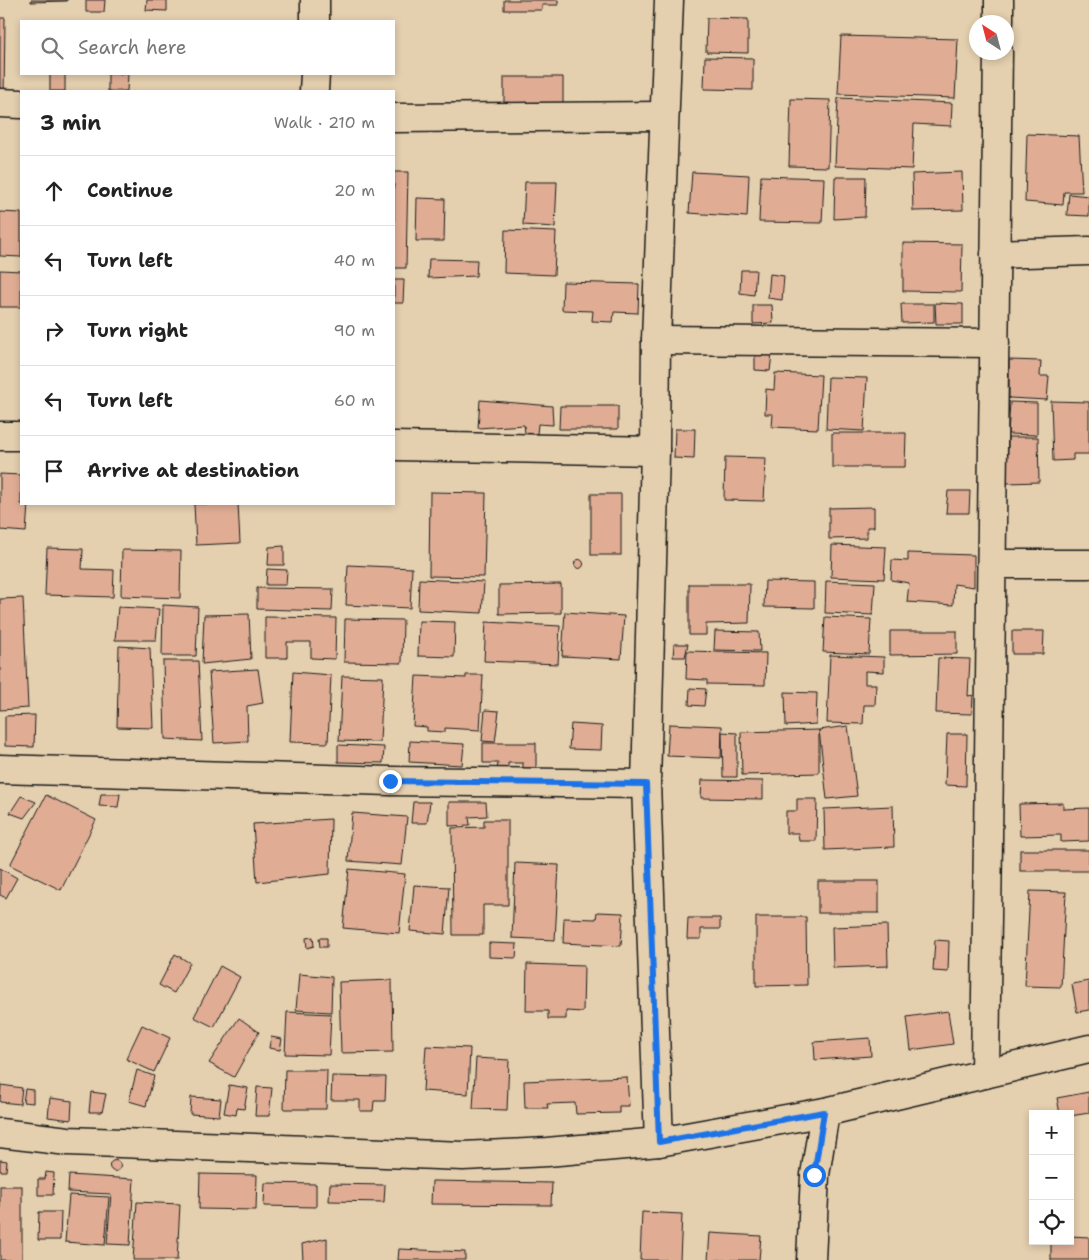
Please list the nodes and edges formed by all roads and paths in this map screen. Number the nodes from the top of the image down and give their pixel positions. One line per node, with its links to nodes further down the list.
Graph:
1 (315, 0): 5 (street)
2 (670, 0): 11 (street)
3 (999, 0): 4 (street)
4 (999, 15)
5 (315, 20)
6 (998, 60): 14 (street)
7 (314, 75): 8 (street)
8 (314, 90)
9 (0, 103): 10 (street)
10 (20, 104)
11 (664, 116): 12 (street); 15 (street)
12 (395, 118)
13 (1089, 251): 14 (street)
14 (995, 254): 16 (street)
15 (656, 340): 16 (street); 20 (street)
16 (995, 343): 21 (street)
17 (0, 436): 18 (street)
18 (20, 436)
19 (395, 446): 20 (street)
20 (655, 451): 24 (street)
21 (993, 564): 22 (street); 26 (street)
22 (1089, 564)
23 (0, 769): 24 (street)
24 (646, 784): 29 (street)
25 (1089, 1049): 26 (street)
26 (985, 1074): 27 (street)
27 (824, 1112): 29 (street); 30 (street)
28 (0, 1133): 29 (street)
29 (659, 1142)
30 (811, 1260)

